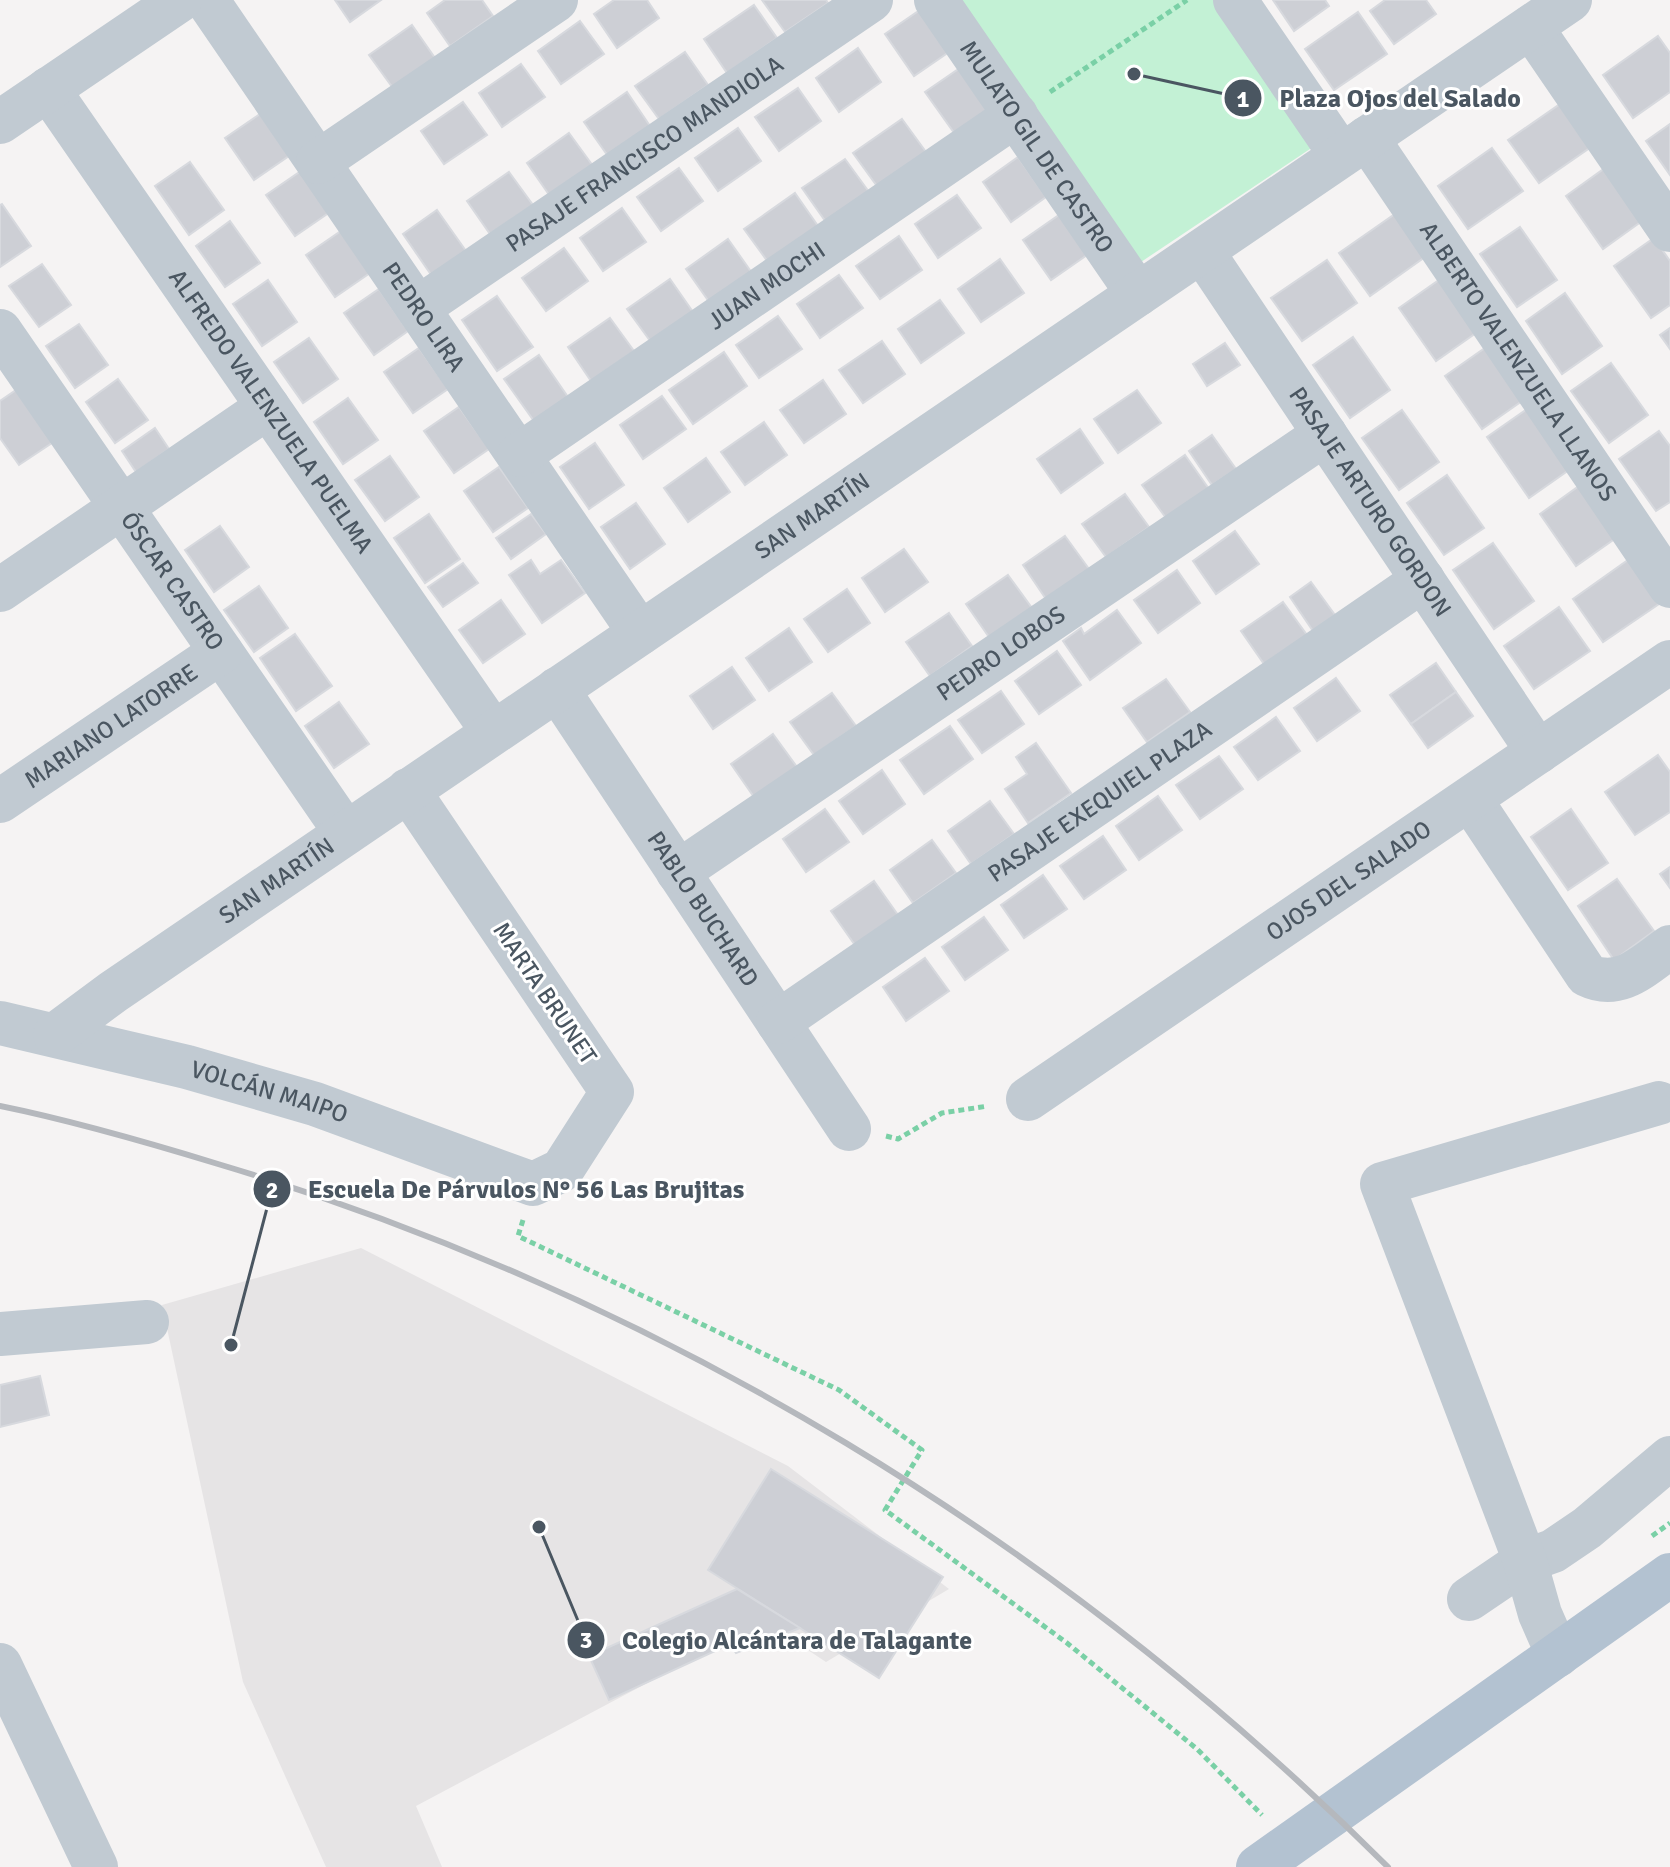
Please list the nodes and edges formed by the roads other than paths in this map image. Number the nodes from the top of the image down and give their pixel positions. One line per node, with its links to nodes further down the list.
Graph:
1 (180, 0): 9 (street)
2 (207, 0): 13 (street, PEDRO LIRA)
3 (556, 0): 13 (street)
4 (871, 0): 17 (street, PASAJE FRANCISCO MANDIOLA)
5 (936, 0): 10 (street, MULATO GIL DE CASTRO)
6 (1235, 0): 12 (street, ALBERTO VALENZUELA LLANOS)
7 (1570, 0): 8 (street, SAN MARTÍN)
8 (1531, 27): 12 (street, SAN MARTÍN); 14 (street)
9 (48, 89): 11 (street); 19 (street, ALFREDO VALENZUELA PUELMA)
10 (1016, 115): 16 (street, MULATO GIL DE CASTRO); 21 (street, JUAN MOCHI)
11 (0, 122)
12 (1354, 146): 15 (street, SAN MARTÍN); 24 (street, ALBERTO VALENZUELA LLANOS)
13 (318, 162): 17 (street, PEDRO LIRA)
14 (1670, 230)
15 (1202, 251): 16 (street, SAN MARTÍN); 20 (street, PASAJE ARTURO GORDON)
16 (1138, 294): 26 (street, SAN MARTÍN)
17 (418, 308): 21 (street, PEDRO LIRA)
18 (7, 358): 22 (street, ÓSCAR CASTRO)
19 (268, 407): 22 (street); 30 (street, ALFREDO VALENZUELA PUELMA)
20 (1325, 434): 23 (street, PASAJE ARTURO GORDON); 36 (street, PEDRO LOBOS)
21 (519, 455): 26 (street, PEDRO LIRA)
22 (121, 508): 25 (street); 27 (street, ÓSCAR CASTRO)
23 (1423, 580): 31 (street, PASAJE ARTURO GORDON); 38 (street, PASAJE EXEQUIEL PLAZA)
24 (1670, 586)
25 (0, 590)
26 (640, 633): 29 (street, SAN MARTÍN)
27 (221, 652): 34 (street, MARIANO LATORRE); 35 (street, ÓSCAR CASTRO)
28 (1670, 662): 31 (street, OJOS DEL SALADO)
29 (557, 689): 30 (street, SAN MARTÍN); 36 (street, PABLO BUCHARD)
30 (493, 732): 32 (street, SAN MARTÍN)
31 (1538, 752): 33 (street, OJOS DEL SALADO)
32 (408, 790): 35 (street, SAN MARTÍN); 44 (street, MARTA BRUNET)
33 (1470, 799): 37 (street); 41 (street, OJOS DEL SALADO)
34 (0, 801)
35 (346, 833): 40 (street, SAN MARTÍN)
36 (678, 872): 38 (street, PABLO BUCHARD)
37 (1670, 947)
38 (778, 1022): 43 (street, PABLO BUCHARD)
39 (0, 1023): 40 (street, VOLCÁN MAIPO)
40 (55, 1035): 44 (street, VOLCÁN MAIPO)
41 (1028, 1099)
42 (1659, 1103): 48 (street)
43 (849, 1129)
44 (533, 1184)
45 (147, 1322): 46 (street)
46 (0, 1334)
47 (1666, 1461): 48 (street)
48 (1525, 1561): 50 (street); 51 (street)
49 (1670, 1575): 51 (main road)
50 (1469, 1599)
51 (1558, 1655): 53 (main road)
52 (0, 1665): 54 (street)
53 (1274, 1856)
54 (96, 1867)

